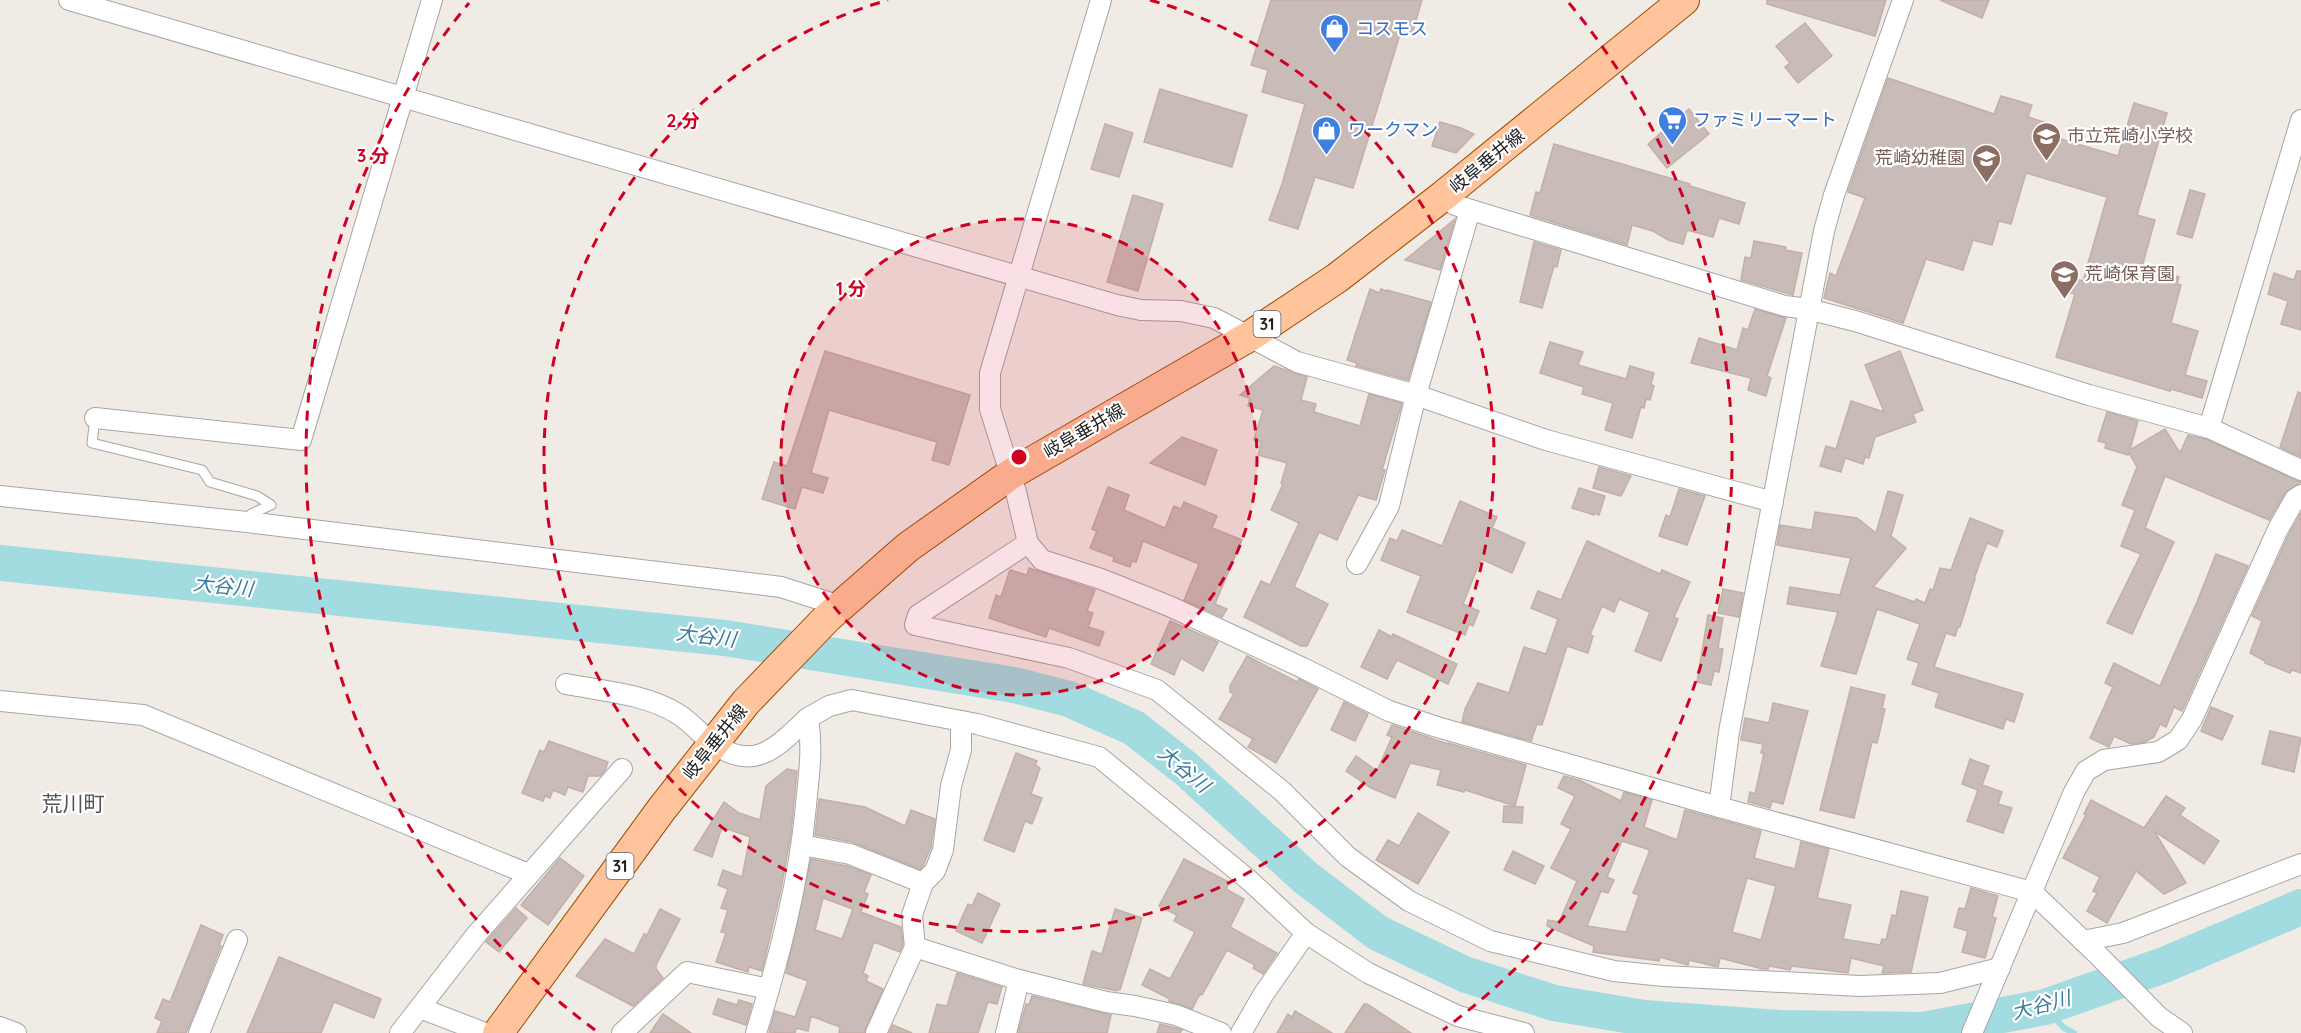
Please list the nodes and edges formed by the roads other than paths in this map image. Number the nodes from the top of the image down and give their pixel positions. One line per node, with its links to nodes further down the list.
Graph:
1 (69, 0): 6 (street)
2 (432, 0): 6 (street)
3 (1101, 0): 10 (street)
4 (1684, 0): 8 (main road, 岐阜垂井線 / 31)
5 (1903, 0): 11 (street)
6 (404, 97): 10 (street); 14 (street)
7 (2301, 120): 15 (street)
8 (1443, 196): 9 (street); 12 (main road, 岐阜垂井線 / 31)
9 (1470, 210): 11 (street); 13 (street)
10 (1019, 278): 12 (street); 17 (street)
11 (1808, 309): 15 (street); 20 (street)
12 (1250, 336): 13 (street); 17 (main road, 岐阜垂井線 / 31)
13 (1416, 395): 20 (street); 23 (street)
14 (95, 418): 21 (lane)
15 (2209, 429): 16 (street)
16 (2301, 470)
17 (1011, 474): 22 (street); 24 (main road, 岐阜垂井線 / 31)
18 (2301, 495): 36 (street)
19 (0, 496): 21 (street)
20 (1773, 502): 31 (street)
21 (247, 522): 24 (street)
22 (1028, 543): 31 (street); 41 (street)
23 (1357, 564)
24 (834, 611): 29 (main road, 岐阜垂井線 / 31)
25 (566, 684): 29 (street)
26 (0, 702): 34 (street)
27 (808, 718): 28 (street); 29 (street); 32 (street)
28 (961, 721): 35 (street); 37 (street)
29 (713, 743): 50 (main road, 岐阜垂井線 / 31)
30 (622, 769): 34 (street)
31 (1719, 807): 36 (street)
32 (802, 845): 35 (street); 43 (street)
33 (2301, 864): 40 (street)
34 (528, 874): 44 (street)
35 (923, 883): 39 (street)
36 (2031, 892): 40 (street); 41 (street)
37 (1306, 933): 56 (street); 57 (street)
38 (237, 940): 47 (street)
39 (915, 948): 42 (street); 53 (street)
40 (2090, 948): 59 (street)
41 (1998, 972): 58 (street)
42 (1019, 980): 54 (street); 55 (street)
43 (769, 989): 51 (street); 52 (street)
44 (420, 1008): 48 (street); 49 (street)
45 (0, 1027): 46 (street)
46 (16, 1033)
47 (199, 1033)
48 (400, 1033)
49 (485, 1033)
50 (498, 1033)
51 (622, 1033)
52 (756, 1033)
53 (876, 1033)
54 (1006, 1033)
55 (1221, 1033)
56 (1241, 1033)
57 (1524, 1033)
58 (1972, 1033)
59 (2182, 1033)

